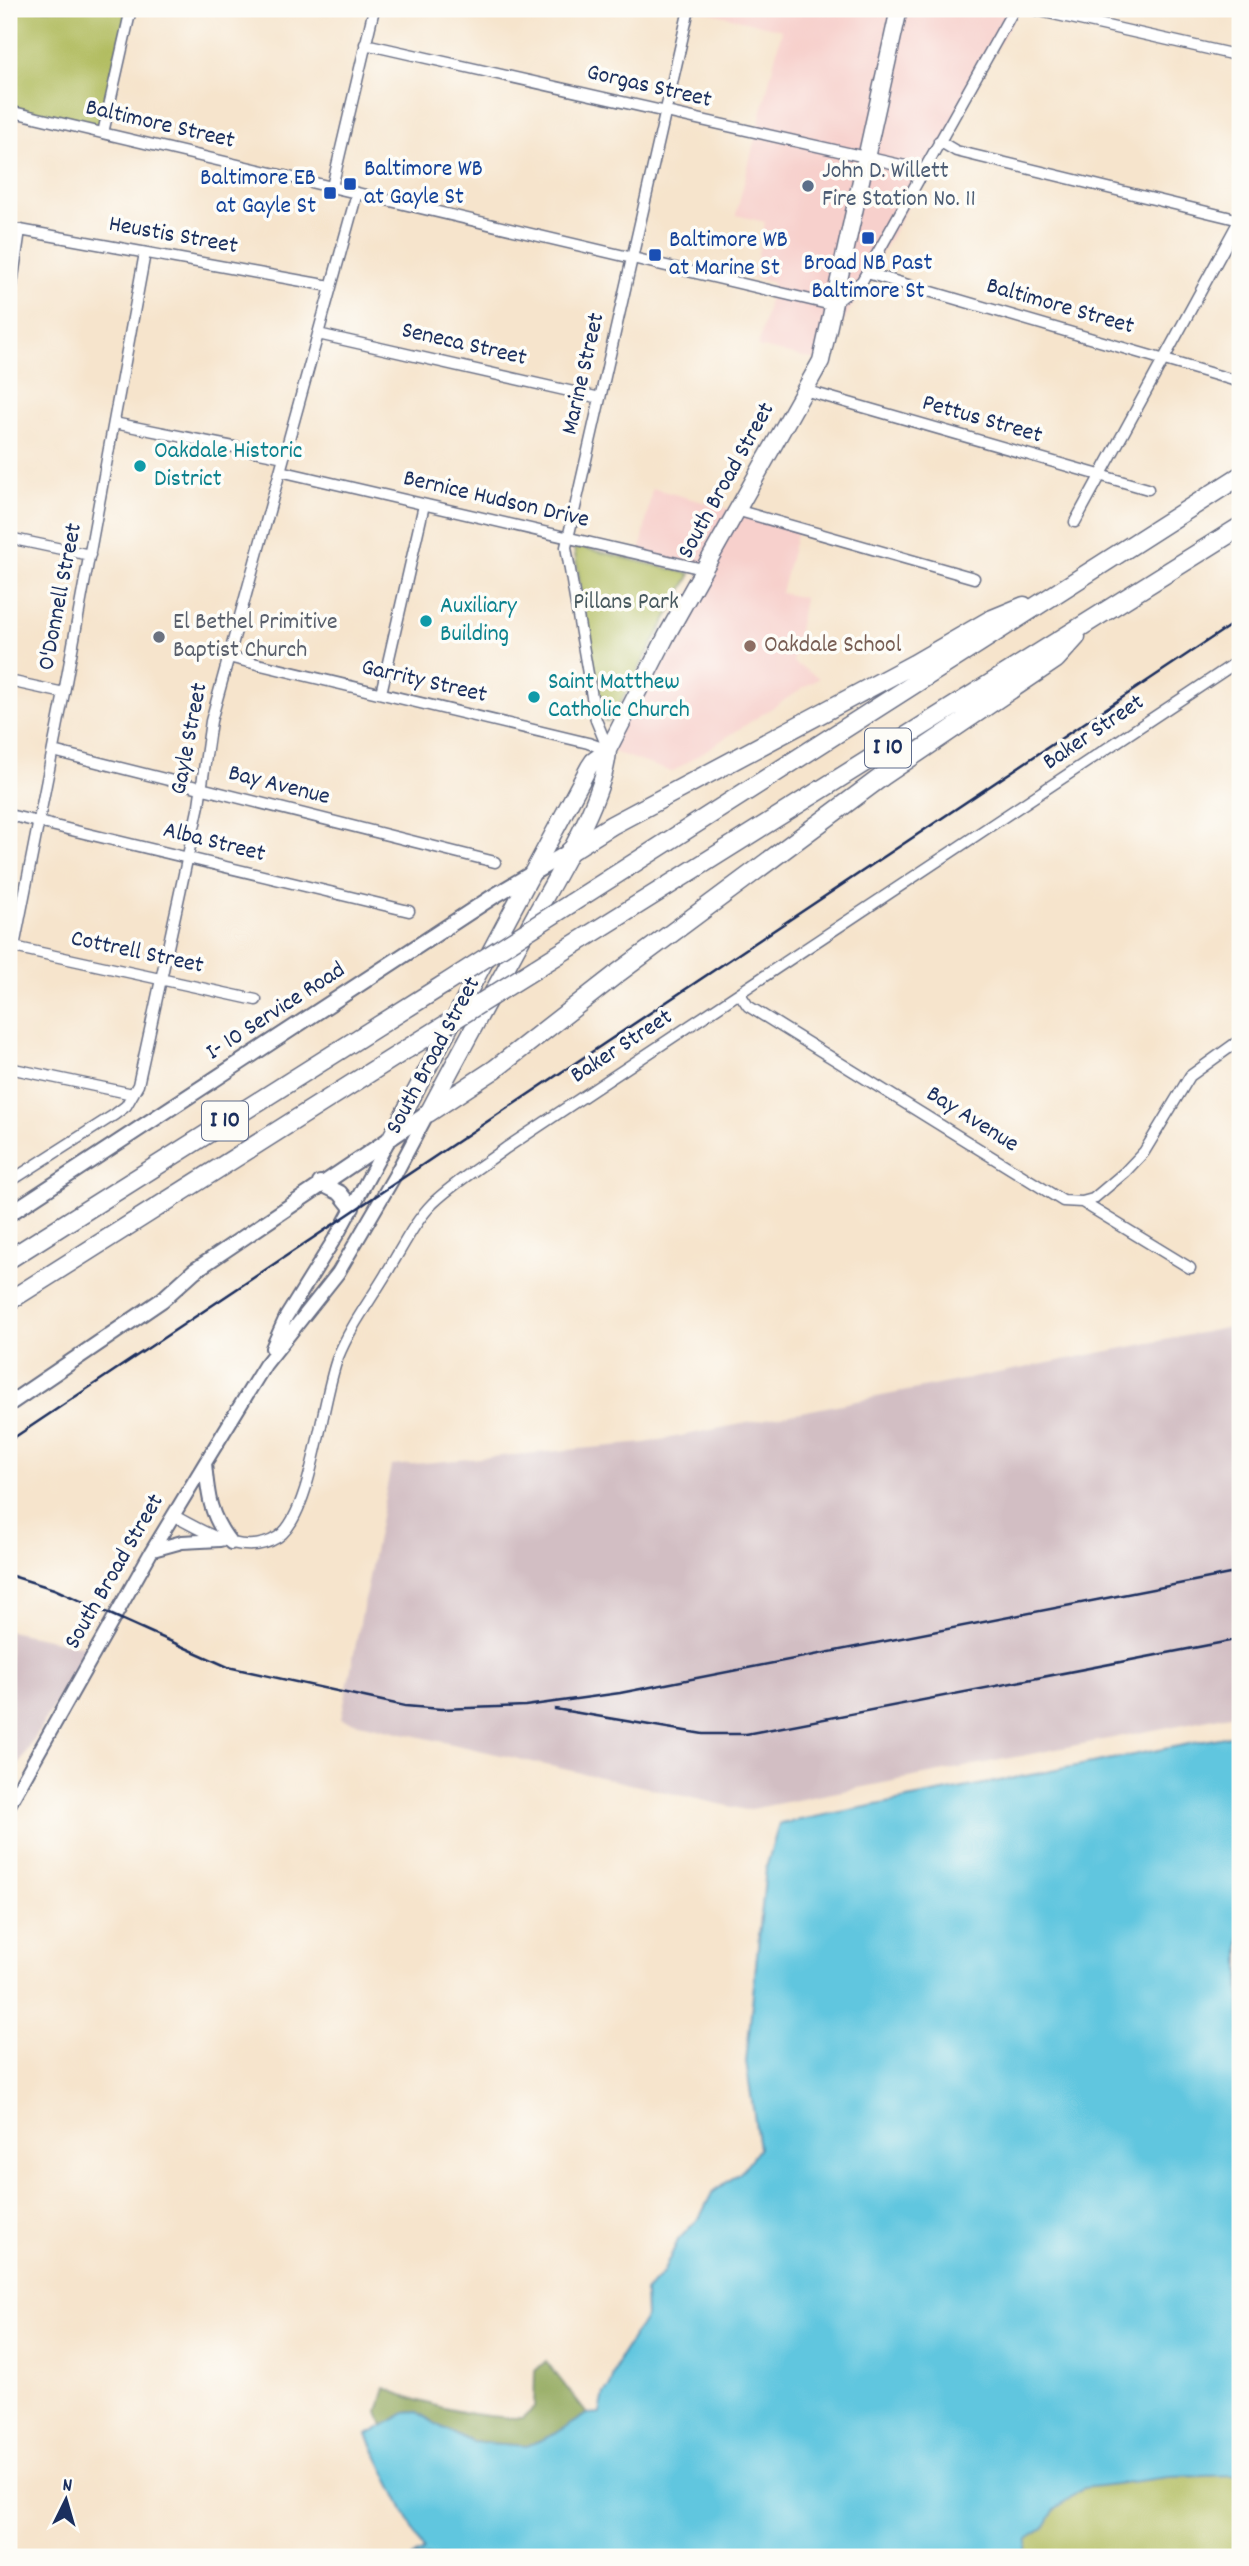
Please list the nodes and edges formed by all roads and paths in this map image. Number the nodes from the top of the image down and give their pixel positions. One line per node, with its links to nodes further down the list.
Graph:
1 (131, 9): 11 (street)
2 (373, 9): 7 (street)
3 (689, 9): 10 (street, Marine Street)
4 (899, 9): 13 (main road, South Broad Street)
5 (1014, 9): 12 (street)
6 (1031, 9): 8 (street)
7 (365, 44): 10 (street, Gorgas Street); 15 (street)
8 (1240, 56)
9 (9, 111): 11 (street, Baltimore Street)
10 (665, 112): 13 (street, Gorgas Street); 21 (street, Marine Street)
11 (103, 133): 15 (street, Baltimore Street)
12 (939, 141): 14 (street); 17 (street)
13 (865, 157): 14 (street, Gorgas Street); 25 (main road, South Broad Street)
14 (923, 170): 22 (street)
15 (332, 187): 16 (street, Baltimore Street)
16 (357, 193): 21 (street, Baltimore Street); 23 (street, Gayle Street)
17 (1240, 220): 27 (street)
18 (9, 228): 19 (street, Heustis Street)
19 (20, 230): 20 (street, Heustis Street); 24 (street)
20 (145, 253): 23 (street, Heustis Street); 31 (street, O'Donnell Street)
21 (632, 258): 25 (street, Baltimore Street); 30 (street, Marine Street)
22 (867, 273): 25 (street); 27 (street, Baltimore Street)
23 (330, 286): 26 (street, Gayle Street)
24 (9, 305)
25 (832, 305): 29 (main road, South Broad Street)
26 (318, 334): 30 (street, Seneca Street); 32 (street, Gayle Street)
27 (1163, 359): 28 (street, Baltimore Street); 34 (street)
28 (1240, 382)
29 (804, 390): 34 (street, Pettus Street); 38 (main road, South Broad Street)
30 (600, 398): 42 (street, Marine Street)
31 (114, 422): 32 (street); 43 (street, O'Donnell Street)
32 (284, 457): 33 (street, Gayle Street)
33 (280, 471): 37 (street, Bernice Hudson Drive); 48 (street, Gayle Street)
34 (1098, 476): 36 (street, Pettus Street); 39 (street)
35 (1240, 476): 46 (highway, I 10)
36 (1148, 489)
37 (424, 505): 42 (street, Bernice Hudson Drive); 52 (street)
38 (736, 510): 44 (main road, South Broad Street); 45 (street)
39 (1074, 522)
40 (1240, 527): 47 (highway, I 10)
41 (9, 538): 43 (street)
42 (567, 539): 44 (street, Bernice Hudson Drive); 53 (street, Marine Street)
43 (90, 555): 51 (street, O'Donnell Street)
44 (703, 569): 53 (main road, South Broad Street)
45 (974, 578)
46 (1072, 585): 58 (highway); 77 (highway, I 10, bridge)
47 (1092, 620): 70 (highway); 79 (highway, I 10, bridge)
48 (228, 657): 52 (street, Garrity Street); 55 (street, Gayle Street)
49 (1240, 660): 65 (street, Baker Street)
50 (9, 681): 51 (street)
51 (64, 693): 54 (street, O'Donnell Street)
52 (381, 693): 53 (street, Garrity Street)
53 (608, 750): 58 (main road, South Broad Street); 61 (main road, South Broad Street)
54 (53, 751): 55 (street, Bay Avenue); 57 (street, O'Donnell Street)
55 (200, 788): 59 (street, Gayle Street); 60 (street, Bay Avenue)
56 (9, 815): 57 (street, Alba Street)
57 (39, 822): 59 (street, Alba Street); 63 (street, O'Donnell Street)
58 (570, 851): 61 (main road, I- 10 Service Road); 70 (main road, South Broad Street)
59 (188, 858): 62 (street, Alba Street); 64 (street, Gayle Street)
60 (495, 862)
61 (534, 872): 71 (main road, South Broad Street); 76 (main road, I- 10 Service Road)
62 (409, 911)
63 (11, 947): 64 (street, Cottrell Street)
64 (160, 980): 66 (street, Cottrell Street); 69 (street, Gayle Street)
65 (740, 994): 74 (street, Bay Avenue); 84 (street, Baker Street)
66 (256, 1000)
67 (1240, 1040): 74 (street)
68 (9, 1068): 69 (street)
69 (133, 1094): 72 (street)
70 (428, 1113): 71 (main road); 80 (street, South Broad Street)
71 (391, 1137): 73 (main road); 75 (street, South Broad Street)
72 (9, 1182)
73 (320, 1184): 75 (main road); 81 (main road)
74 (1082, 1202): 78 (street, Bay Avenue)
75 (352, 1208): 80 (street, South Broad Street)
76 (9, 1214)
77 (9, 1259)
78 (1190, 1268)
79 (9, 1301)
80 (265, 1364): 82 (street, South Broad Street)
81 (9, 1404)
82 (205, 1463): 83 (street, South Broad Street); 84 (street)
83 (174, 1516): 84 (street, Baker Street); 85 (street, South Broad Street)
84 (226, 1542): 85 (street)
85 (153, 1550): 86 (street, South Broad Street)
86 (9, 1805)

